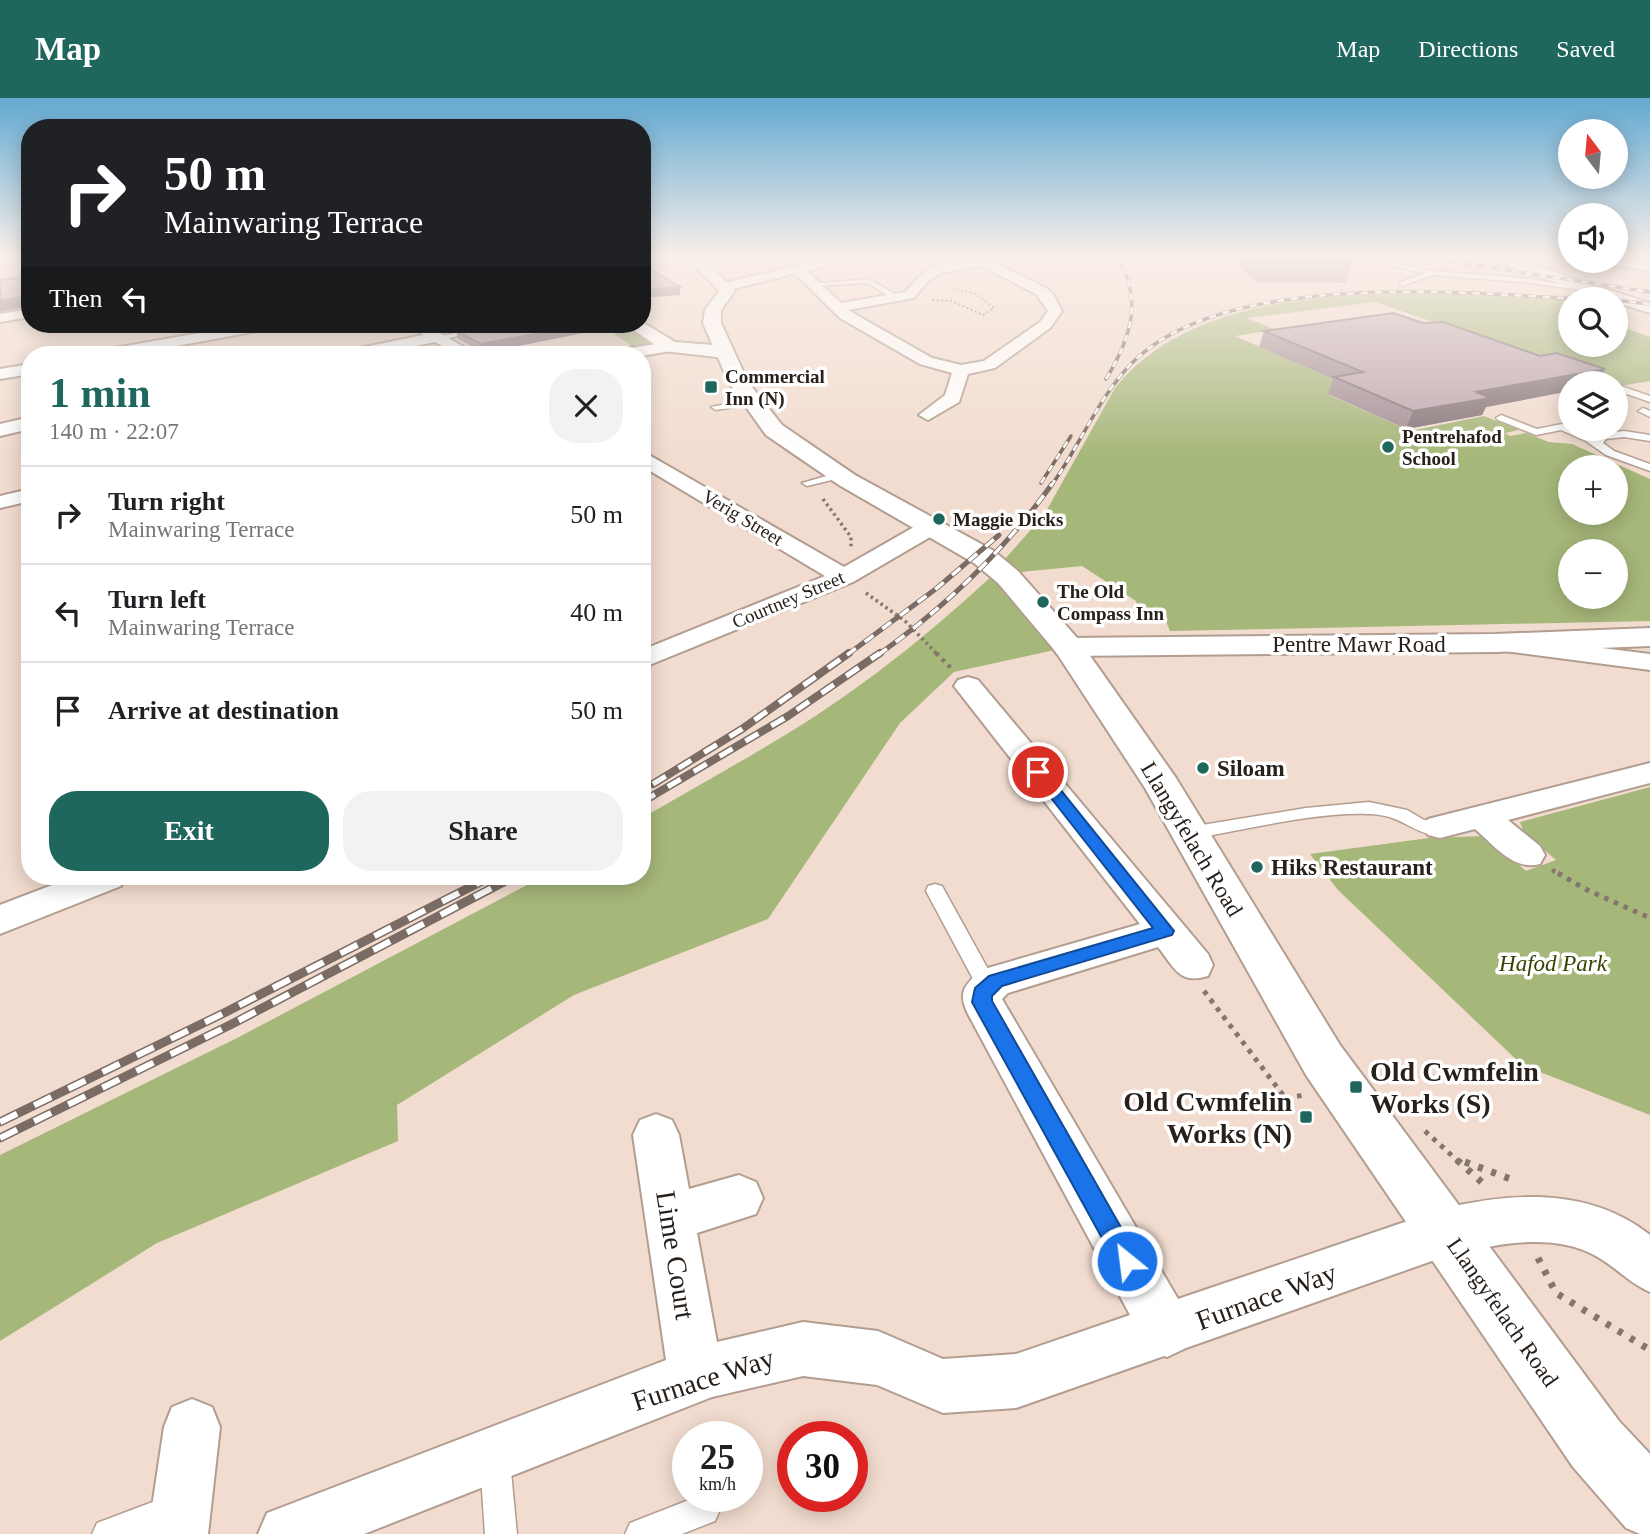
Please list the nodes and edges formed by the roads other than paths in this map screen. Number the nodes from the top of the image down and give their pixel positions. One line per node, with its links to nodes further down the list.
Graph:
1 (714, 323): 14 (main road, Llangyfelach Road)
2 (861, 323): 16 (street)
3 (1046, 323): 16 (street)
4 (211, 333): 9 (street)
5 (431, 333): 8 (street)
6 (460, 333): 8 (lane)
7 (648, 333): 12 (main road)
8 (438, 337): 10 (street); 11 (street)
9 (147, 346)
10 (394, 346)
11 (454, 346)
12 (670, 347): 13 (street); 14 (main road)
13 (651, 350)
14 (724, 352): 20 (main road, Llangyfelach Road)
15 (21, 370): 17 (street)
16 (961, 370): 22 (street)
17 (0, 374)
18 (1628, 391): 19 (lane)
19 (1650, 399)
20 (752, 402): 21 (lane); 33 (main road, Llangyfelach Road)
21 (716, 407)
22 (928, 415)
23 (1501, 418): 30 (lane)
24 (21, 425): 26 (street)
25 (1650, 429): 27 (lane)
26 (0, 430)
27 (1628, 434)
28 (1628, 435): 29 (lane)
29 (1650, 438)
30 (1598, 443): 32 (lane)
31 (651, 462): 38 (street, Verig Street)
32 (1650, 468)
33 (839, 475): 34 (lane); 37 (main road, Llangyfelach Road)
34 (807, 483)
35 (21, 497): 36 (street)
36 (0, 502)
37 (929, 528): 38 (street, Courtney Street); 41 (main road, Llangyfelach Road)
38 (844, 577): 42 (street, Courtney Street)
39 (1650, 637): 40 (main road, Pentre Mawr Road)
40 (1496, 643): 41 (main road, Pentre Mawr Road); 43 (street)
41 (1068, 647): 48 (main road, Llangyfelach Road)
42 (651, 656)
43 (1650, 662)
44 (968, 686): 53 (street)
45 (1650, 772): 46 (street)
46 (1482, 817): 47 (street); 49 (street)
47 (1440, 827): 48 (lane)
48 (1189, 833): 59 (main road, Llangyfelach Road)
49 (1528, 855)
50 (88, 885): 52 (street)
51 (935, 891): 55 (lane)
52 (0, 920)
53 (1165, 931): 54 (street); 55 (street)
54 (1194, 965)
55 (987, 986): 61 (street)
56 (656, 1135): 58 (street, Lime Court)
57 (739, 1198): 58 (street)
58 (670, 1217): 62 (street, Lime Court)
59 (1446, 1232): 60 (street, Furnace Way); 61 (street, Furnace Way); 65 (main road, Llangyfelach Road)
60 (1650, 1267)
61 (1167, 1331): 62 (street, Furnace Way)
62 (696, 1376): 64 (street, Furnace Way)
63 (192, 1427): 67 (street)
64 (495, 1454): 69 (street, Furnace Way); 70 (lane)
65 (1650, 1504)
66 (699, 1512): 71 (lane)
67 (180, 1520): 68 (lane)
68 (108, 1534)
69 (288, 1534)
70 (501, 1534)
71 (640, 1534)

